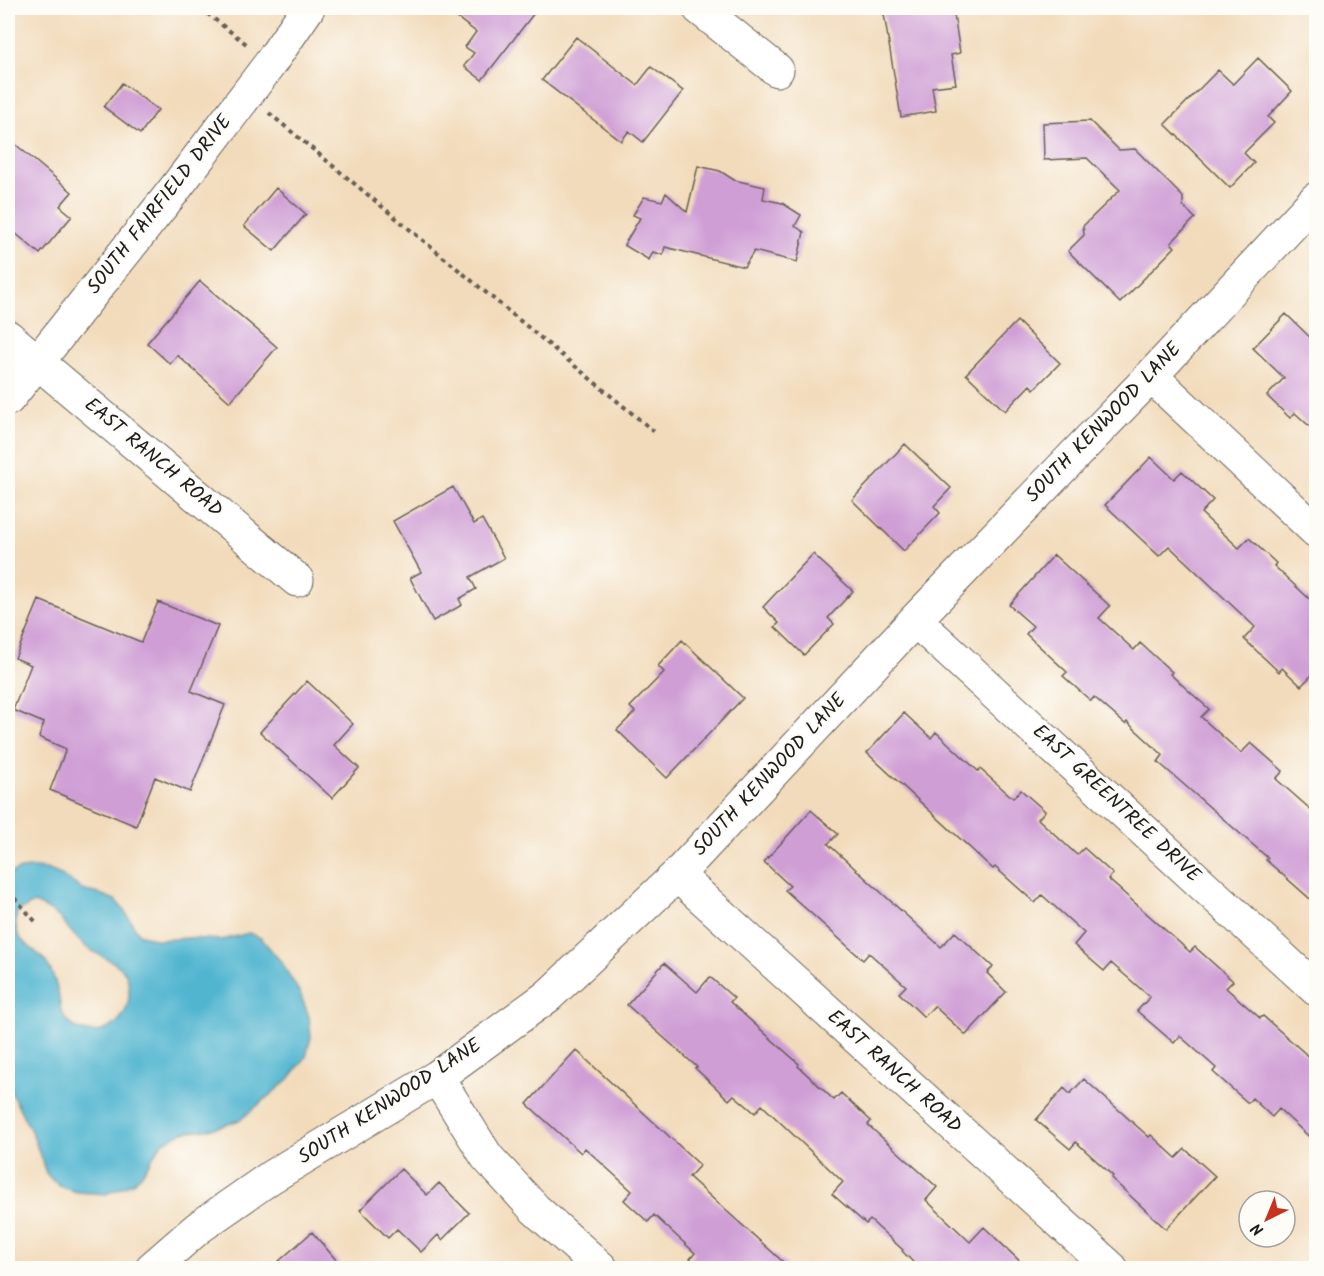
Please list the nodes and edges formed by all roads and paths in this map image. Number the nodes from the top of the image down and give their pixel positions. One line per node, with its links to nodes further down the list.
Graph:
1 (200, 8): 4 (path)
2 (308, 8): 4 (street, SOUTH FAIRFIELD DRIVE)
3 (699, 8): 5 (street)
4 (269, 65): 6 (street, SOUTH FAIRFIELD DRIVE)
5 (777, 70)
6 (247, 94): 9 (street, SOUTH FAIRFIELD DRIVE); 12 (path)
7 (1317, 199): 10 (street, SOUTH KENWOOD LANE)
8 (8, 337): 9 (street, EAST RANCH ROAD)
9 (37, 360): 11 (street, SOUTH FAIRFIELD DRIVE); 14 (street, EAST RANCH ROAD)
10 (1151, 376): 13 (street); 15 (street, SOUTH KENWOOD LANE)
11 (8, 399)
12 (657, 434)
13 (1317, 531)
14 (297, 580)
15 (915, 620): 16 (street, SOUTH KENWOOD LANE); 19 (street, EAST GREENTREE DRIVE)
16 (677, 875): 20 (street, SOUTH KENWOOD LANE); 23 (street, EAST RANCH ROAD)
17 (8, 891): 18 (path)
18 (36, 922)
19 (1317, 989)
20 (437, 1077): 21 (street, SOUTH KENWOOD LANE); 22 (street)
21 (152, 1269)
22 (601, 1269)
23 (1111, 1269)

